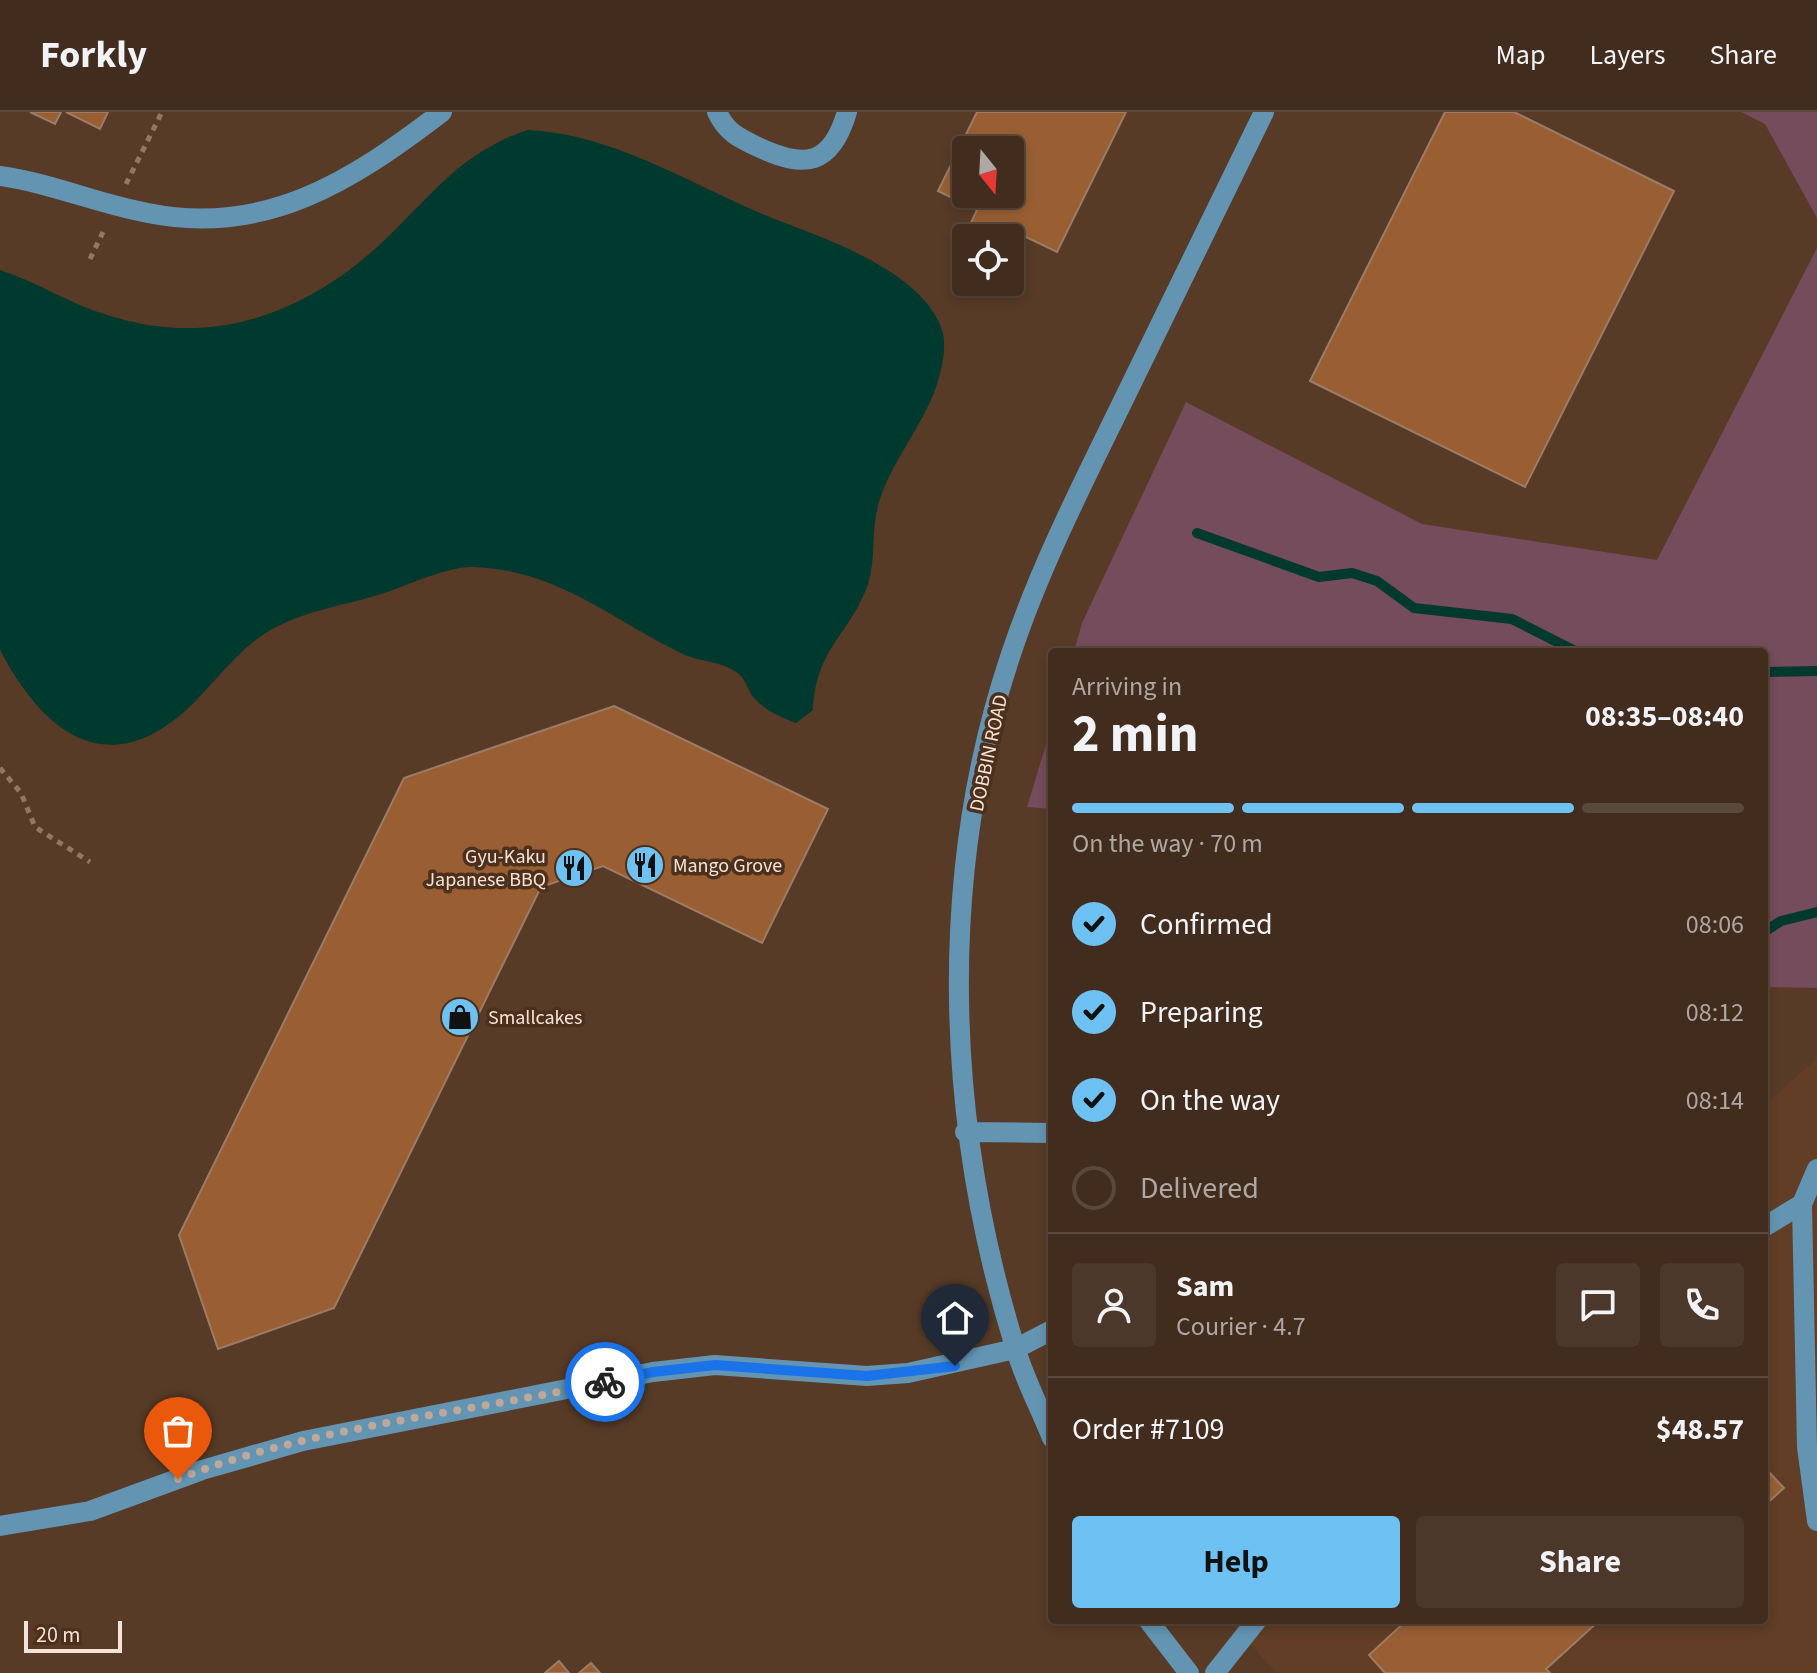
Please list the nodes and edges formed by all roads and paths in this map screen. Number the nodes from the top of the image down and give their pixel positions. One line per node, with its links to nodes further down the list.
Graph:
1 (162, 112): 7 (path)
2 (442, 112): 6 (street)
3 (717, 112): 4 (street)
4 (847, 112)
5 (1264, 112): 12 (street, DOBBIN ROAD)
6 (0, 176)
7 (124, 189)
8 (107, 225): 9 (path)
9 (90, 259)
10 (0, 768): 11 (path)
11 (90, 862)
12 (965, 1132): 13 (street); 18 (street, DOBBIN ROAD)
13 (1048, 1133)
14 (1817, 1169): 15 (street)
15 (1802, 1204): 16 (street); 20 (street)
16 (1768, 1225)
17 (1048, 1332): 18 (street)
18 (1015, 1349): 19 (street, DOBBIN ROAD); 21 (street)
19 (1048, 1428)
20 (1817, 1521)
21 (0, 1526)
22 (1151, 1624): 24 (street)
23 (1254, 1624): 25 (street)
24 (1189, 1673)
25 (1215, 1673)

